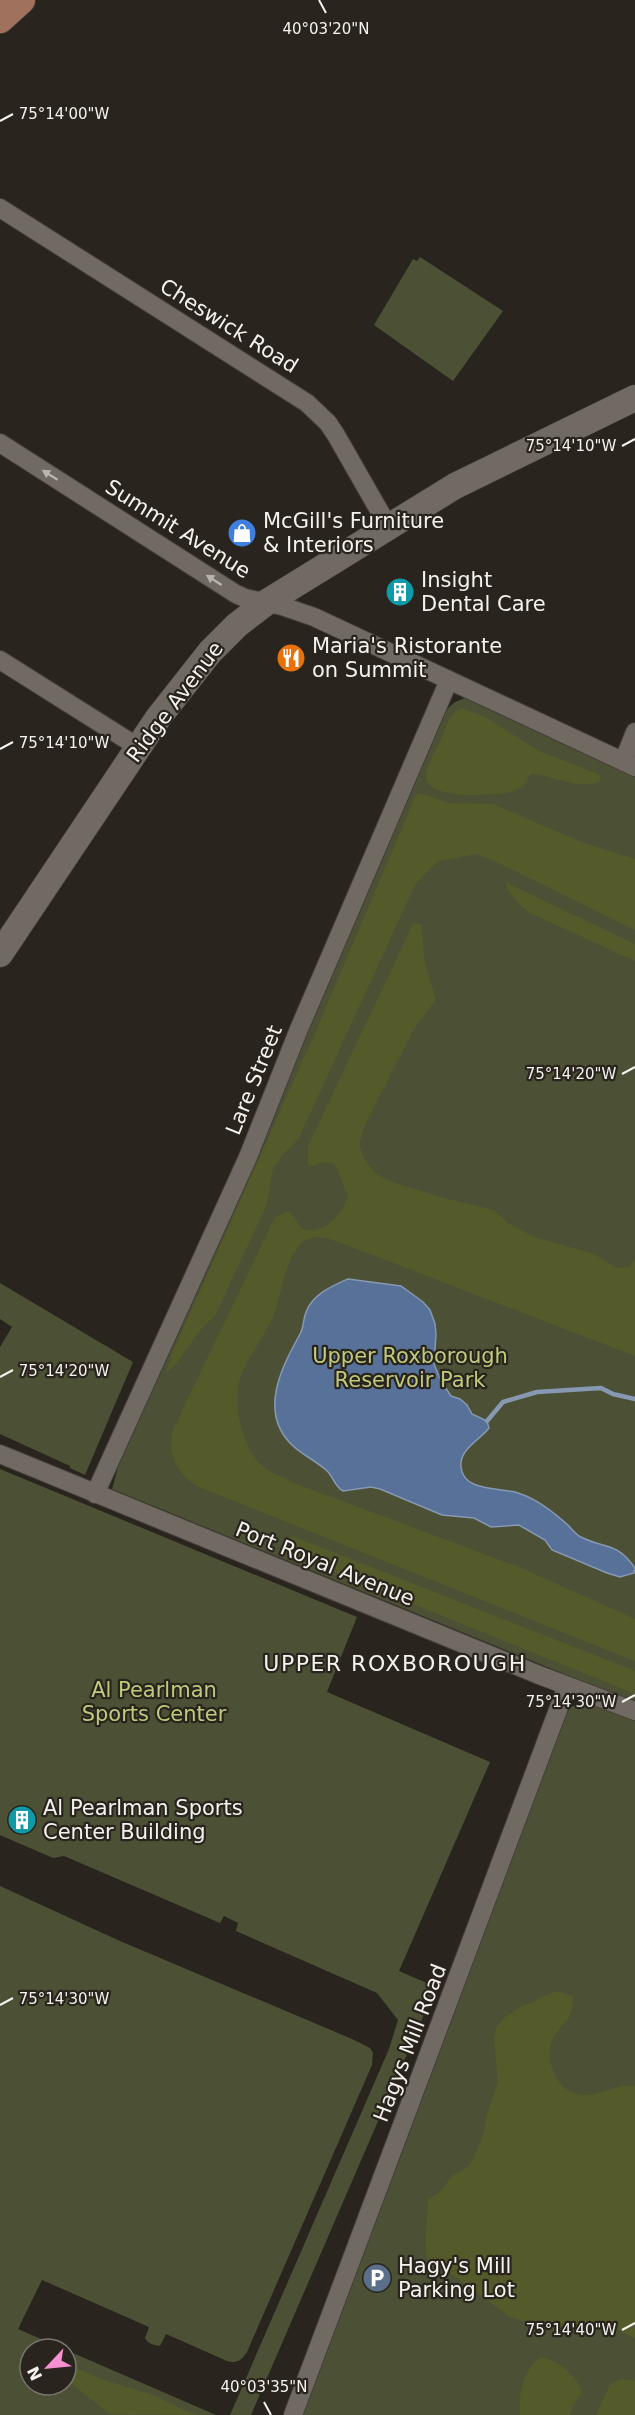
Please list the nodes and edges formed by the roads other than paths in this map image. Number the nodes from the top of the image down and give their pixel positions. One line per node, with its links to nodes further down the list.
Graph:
1 (21, 0): 2 (main road)
2 (0, 19)
3 (0, 208): 6 (street, Cheswick Road)
4 (635, 398): 6 (main road, Ridge Avenue)
5 (0, 443): 7 (street, Summit Avenue, one-way to 5)
6 (388, 526): 7 (main road, Ridge Avenue)
7 (267, 603): 9 (street, Summit Avenue); 11 (main road, Ridge Avenue)
8 (0, 660): 11 (street)
9 (449, 680): 12 (street, Summit Avenue); 15 (street, Lare Street)
10 (635, 732): 12 (street)
11 (138, 747): 13 (main road, Ridge Avenue)
12 (629, 764)
13 (0, 954)
14 (0, 1454): 15 (street, Port Royal Avenue)
15 (95, 1494): 16 (street, Port Royal Avenue)
16 (567, 1686): 17 (street, Port Royal Avenue); 18 (street, Hagys Mill Road)
17 (635, 1710)
18 (293, 2415)

